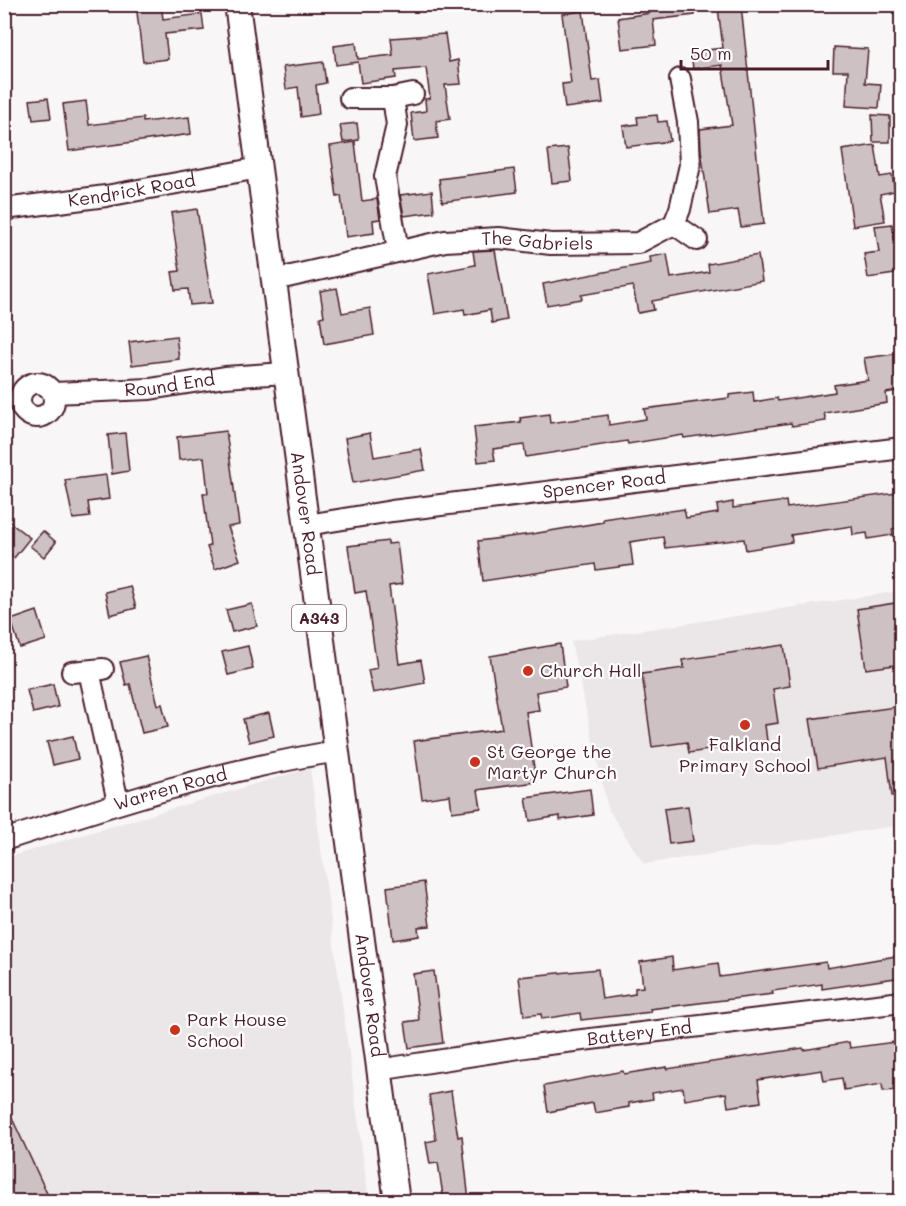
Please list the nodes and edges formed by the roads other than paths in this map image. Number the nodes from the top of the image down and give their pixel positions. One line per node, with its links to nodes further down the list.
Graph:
1 (237, 4): 6 (main road, Andover Road / A343)
2 (680, 79): 8 (street)
3 (413, 94): 5 (street)
4 (350, 98): 5 (street)
5 (393, 98): 10 (street)
6 (259, 168): 7 (street, Kendrick Road); 11 (main road, Andover Road / A343)
7 (4, 209)
8 (674, 224): 9 (street); 10 (street, The Gabriels)
9 (697, 240)
10 (398, 250): 11 (street, The Gabriels)
11 (274, 280): 12 (main road, Andover Road / A343)
12 (286, 373): 13 (street, Round End); 15 (main road, Andover Road / A343)
13 (53, 393)
14 (902, 448): 15 (street, Spencer Road)
15 (307, 525): 17 (main road, Andover Road / A343)
16 (88, 671): 18 (street)
17 (338, 751): 18 (street, Warren Road); 21 (main road, Andover Road / A343)
18 (118, 802): 19 (street, Warren Road)
19 (4, 840)
20 (902, 1002): 21 (street, Battery End)
21 (378, 1070): 22 (main road, Andover Road / A343)
22 (397, 1202)

